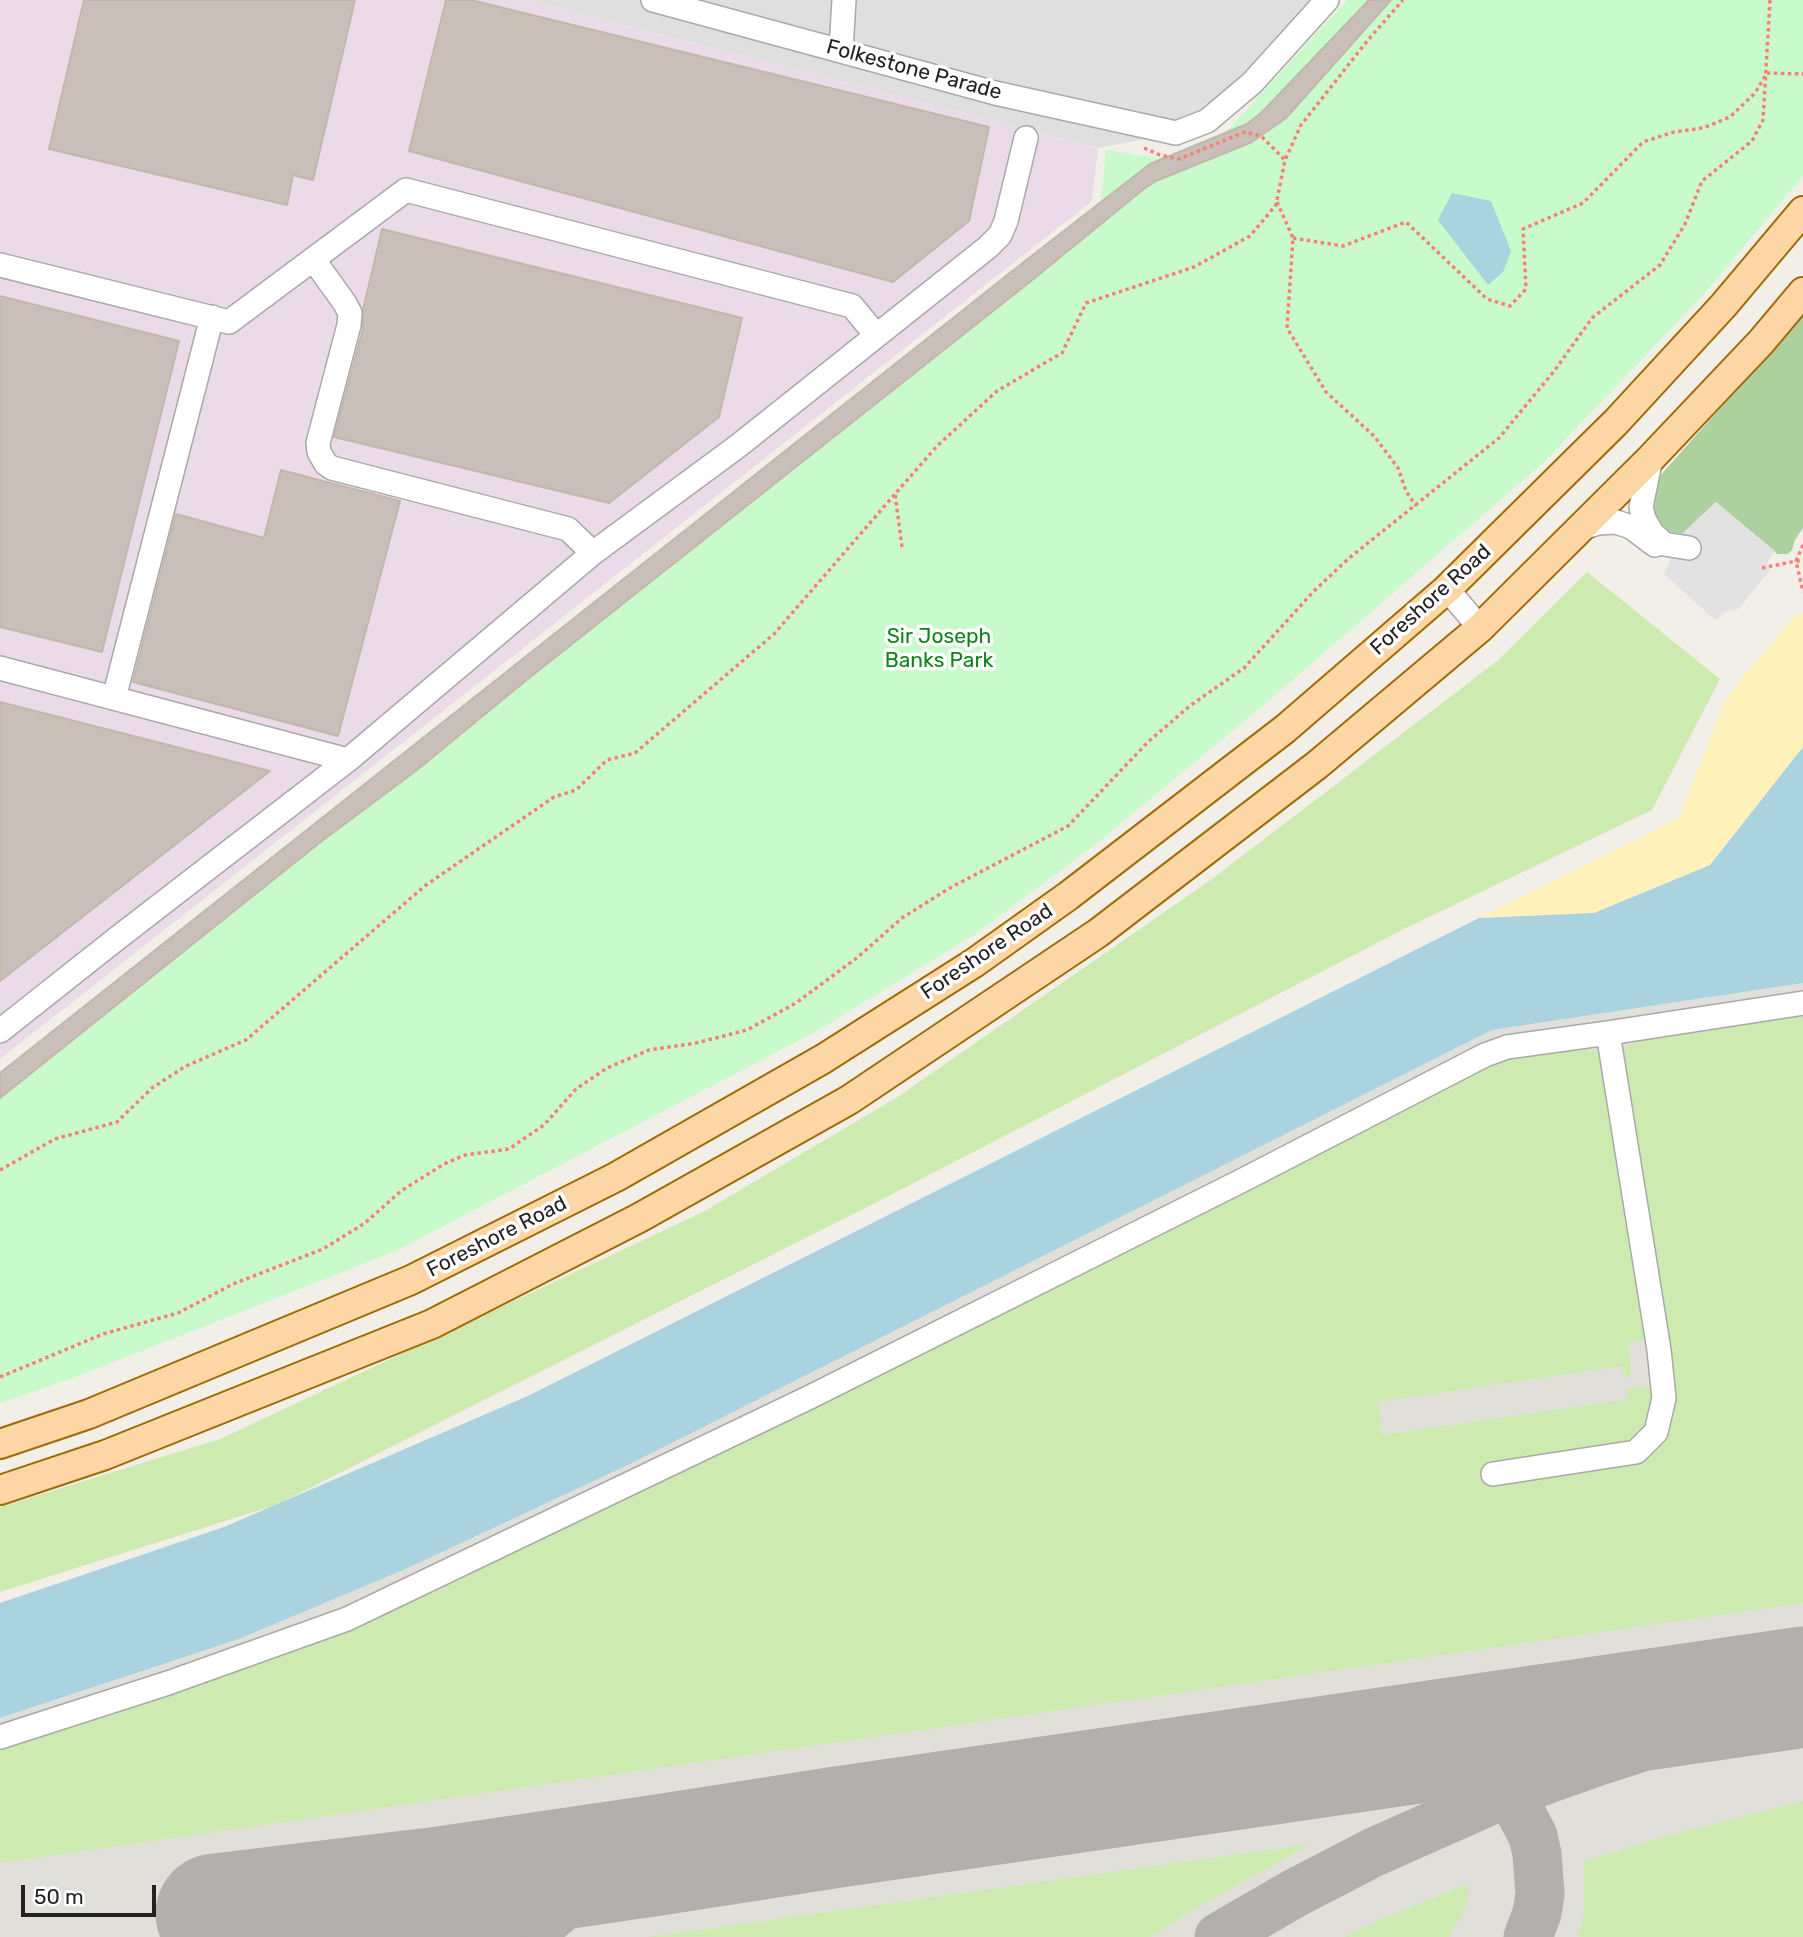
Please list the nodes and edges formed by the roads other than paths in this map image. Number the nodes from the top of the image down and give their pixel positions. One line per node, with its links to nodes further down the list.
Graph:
1 (653, 0): 4 (street, Folkestone Parade)
2 (844, 0): 4 (street)
3 (1327, 0): 4 (street, Folkestone Parade)
4 (841, 50)
5 (1026, 138): 11 (street)
6 (1803, 211): 15 (main road, Foreshore Road)
7 (313, 259): 10 (street); 11 (street); 14 (street)
8 (0, 265): 10 (street)
9 (1803, 292): 12 (main road)
10 (212, 317): 18 (street)
11 (876, 335): 14 (street)
12 (1651, 458): 13 (main road); 13 (street)
13 (1579, 529): 16 (main road)
14 (593, 553): 19 (street)
15 (1447, 589): 16 (street); 23 (main road, Foreshore Road)
16 (1480, 628): 25 (main road)
17 (0, 668): 18 (street)
18 (114, 698): 19 (street)
19 (348, 760): 21 (street)
20 (1803, 1003): 22 (street)
21 (0, 1031)
22 (1608, 1033): 24 (street); 26 (street)
23 (0, 1444)
24 (1493, 1474)
25 (0, 1490)
26 (0, 1737)

